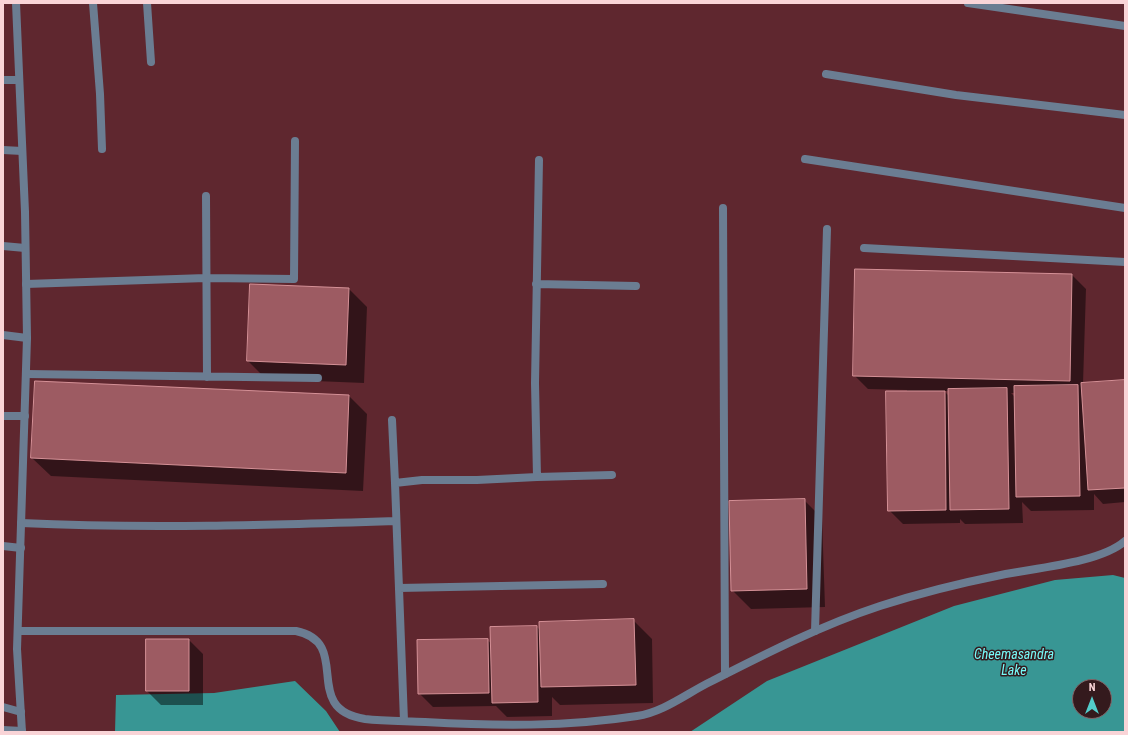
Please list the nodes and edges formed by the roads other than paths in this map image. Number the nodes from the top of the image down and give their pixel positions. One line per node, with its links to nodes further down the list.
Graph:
1 (16, 3): 9 (street)
2 (93, 3): 12 (street)
3 (147, 3): 6 (street)
4 (968, 3): 5 (street)
5 (1125, 26)
6 (151, 62)
7 (826, 74): 10 (street)
8 (3, 80): 9 (street)
9 (19, 80): 14 (street)
10 (1125, 115)
11 (295, 141): 25 (street)
12 (102, 149)
13 (3, 150): 14 (street)
14 (22, 151): 22 (street)
15 (805, 159): 19 (street)
16 (539, 160): 27 (street)
17 (206, 196): 25 (street)
18 (723, 208): 49 (street)
19 (1125, 208)
20 (827, 229): 48 (street)
21 (3, 246): 22 (street)
22 (26, 248): 26 (street)
23 (864, 248): 24 (street)
24 (1125, 262)
25 (206, 278): 26 (street); 32 (street)
26 (26, 284): 30 (street)
27 (536, 284): 28 (street); 38 (street)
28 (636, 286)
29 (3, 335): 30 (street)
30 (27, 338): 31 (street)
31 (26, 374): 32 (street); 35 (street)
32 (207, 377): 33 (street)
33 (318, 378)
34 (3, 416): 35 (street)
35 (25, 416): 41 (street)
36 (392, 420): 39 (street)
37 (612, 476): 38 (street)
38 (537, 477): 39 (street)
39 (395, 483): 40 (street)
40 (396, 521): 41 (street); 46 (street)
41 (21, 523): 44 (street)
42 (1125, 541): 48 (street)
43 (3, 546): 44 (street)
44 (21, 548): 47 (street)
45 (603, 584): 46 (street)
46 (399, 588): 52 (street)
47 (18, 631): 51 (street); 52 (street)
48 (815, 631): 49 (street)
49 (725, 674): 52 (street)
50 (3, 707): 51 (street)
51 (21, 712): 54 (street)
52 (404, 721)
53 (3, 730): 54 (street)
54 (22, 732)

